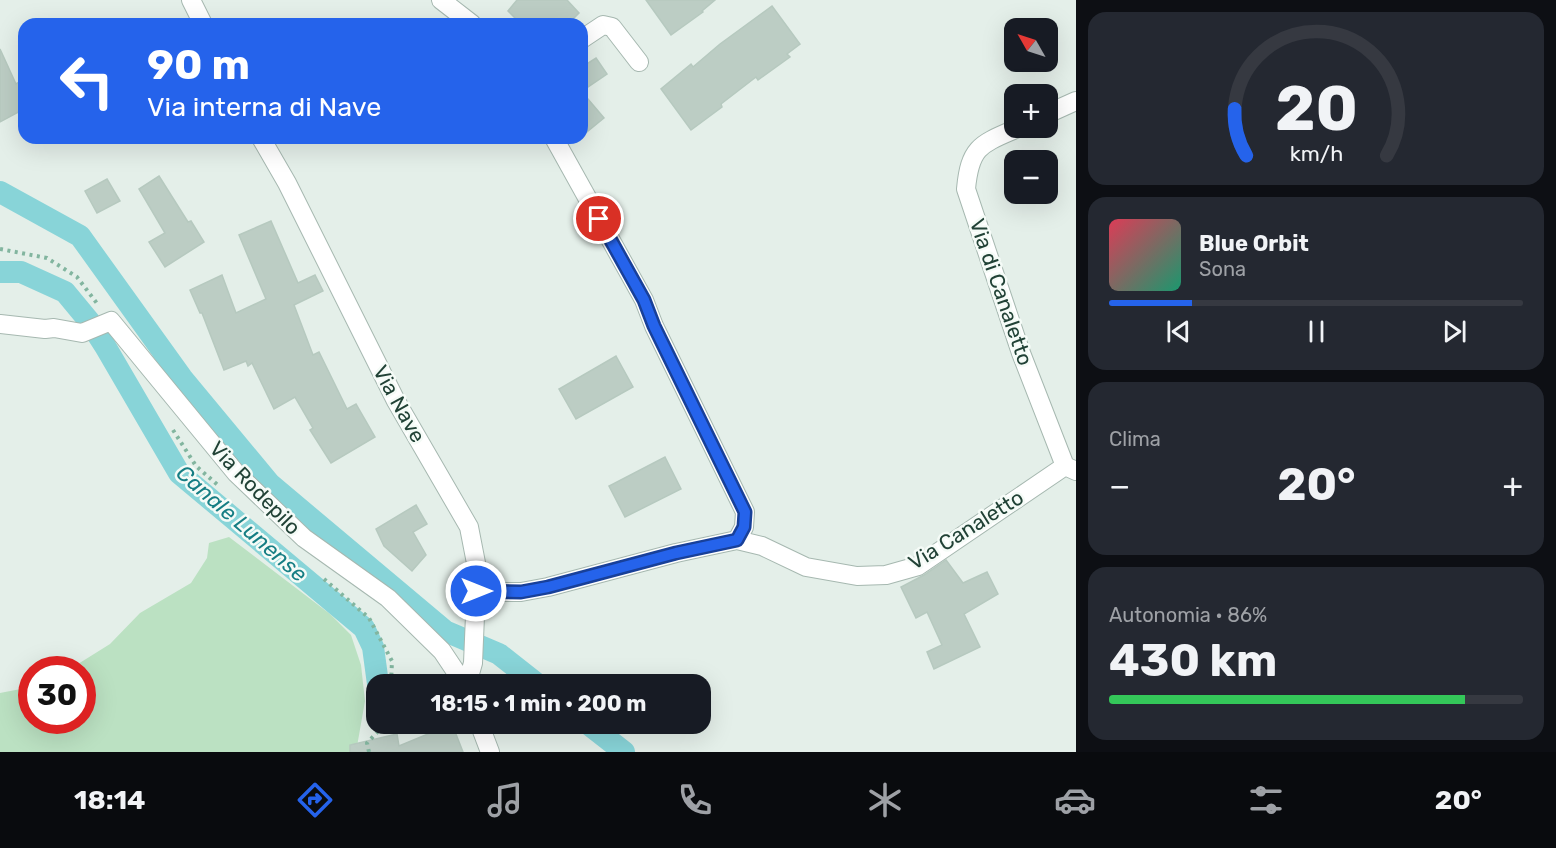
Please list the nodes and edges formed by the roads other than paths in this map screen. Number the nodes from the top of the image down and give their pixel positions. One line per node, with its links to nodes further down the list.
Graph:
1 (191, 0): 3 (street)
2 (441, 0): 4 (street)
3 (200, 18)
4 (464, 18)
5 (588, 35): 6 (street)
6 (639, 62)
7 (1076, 101): 8 (street)
8 (1058, 109)
9 (1004, 134): 13 (street, Via di Canaletto)
10 (264, 144): 15 (street, Via Nave)
11 (557, 144): 14 (street)
12 (0, 324): 16 (street, Via Rodepilo)
13 (1071, 469): 14 (street, Via Canaletto)
14 (737, 540): 15 (street, Via Canaletto)
15 (476, 591): 17 (street, Via Nave)
16 (459, 674)
17 (469, 674)
18 (483, 734): 19 (street)
19 (490, 752)

